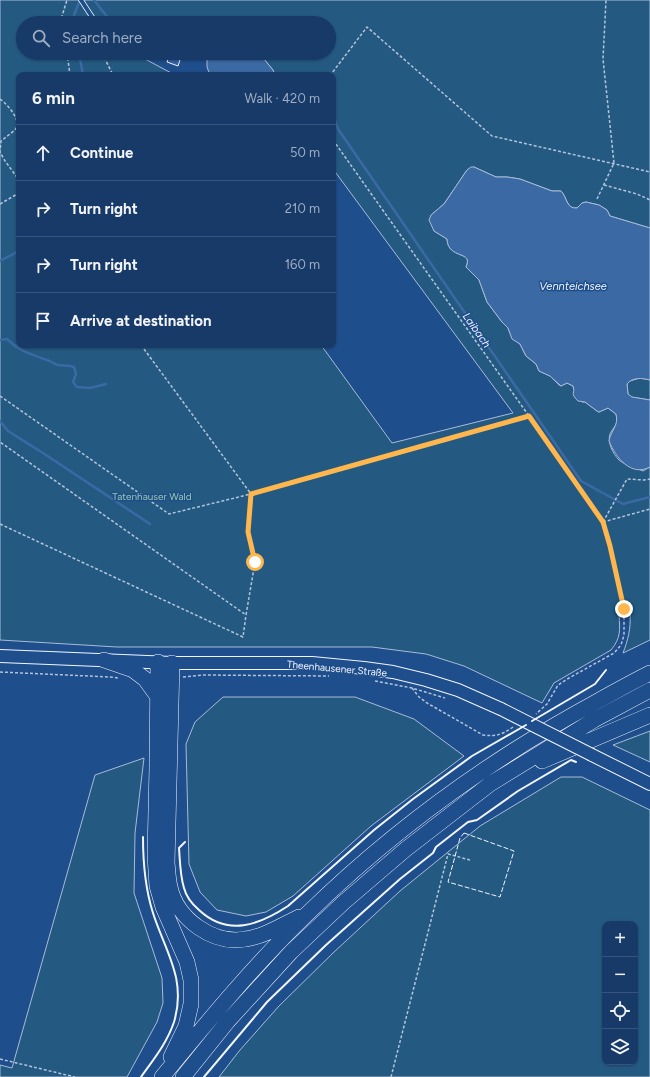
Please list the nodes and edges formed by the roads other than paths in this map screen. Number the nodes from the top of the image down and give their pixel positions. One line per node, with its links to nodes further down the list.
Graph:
1 (81, 0): 2 (lane)
2 (91, 16)
3 (0, 656): 4 (main road, Theenhausener Straße)
4 (104, 660): 5 (main road, Theenhausener Straße); 8 (highway)
5 (168, 667): 8 (highway); 11 (main road, Theenhausener Straße, bridge); 12 (highway)
6 (650, 673): 12 (highway)
7 (650, 690): 10 (highway)
8 (158, 697): 13 (highway)
9 (650, 715): 10 (highway)
10 (490, 784): 14 (highway)
11 (650, 784)
12 (308, 913): 13 (highway)
13 (162, 1077)
14 (183, 1077)

